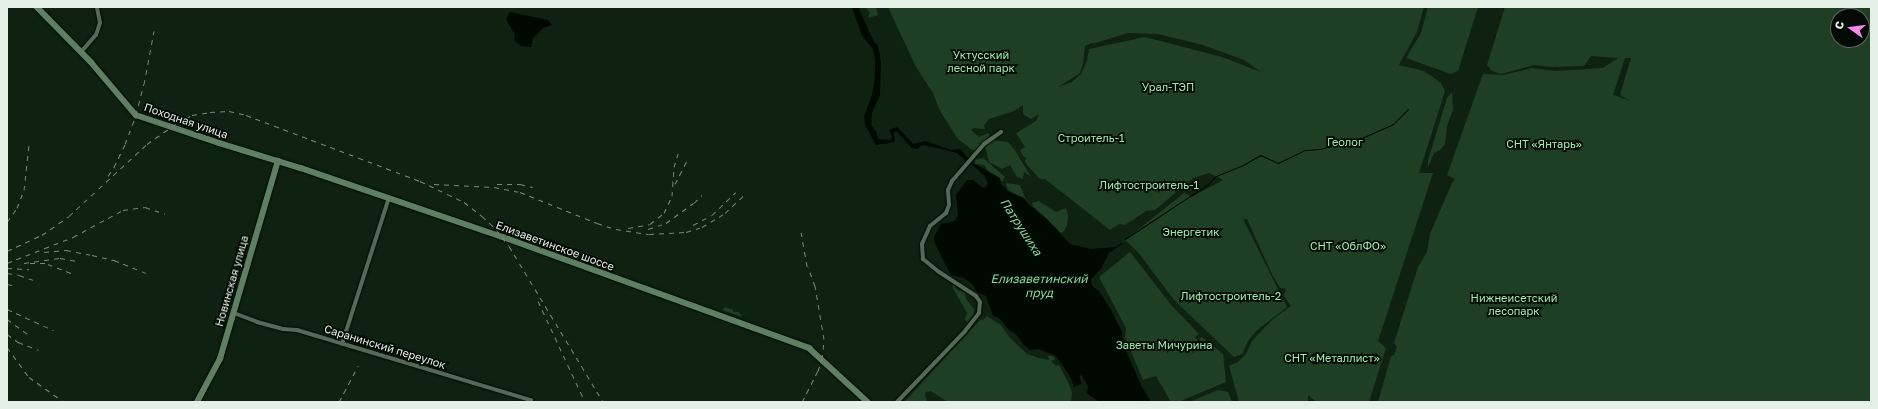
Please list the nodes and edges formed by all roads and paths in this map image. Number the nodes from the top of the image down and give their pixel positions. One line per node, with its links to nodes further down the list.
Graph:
1 (37, 7): 3 (main road, Походная улица)
2 (97, 7): 3 (street)
3 (81, 52): 5 (main road, Походная улица)
4 (1001, 132): 12 (street)
5 (278, 161): 6 (main road, Елизаветинское шоссе); 7 (main road, Новинская улица)
6 (389, 198): 8 (street); 11 (main road, Елизаветинское шоссе)
7 (234, 313): 8 (street, Саранинский переулок); 10 (main road, Новинская улица)
8 (342, 344): 9 (street, Саранинский переулок)
9 (531, 401)
10 (197, 402)
11 (868, 402)
12 (897, 402)

